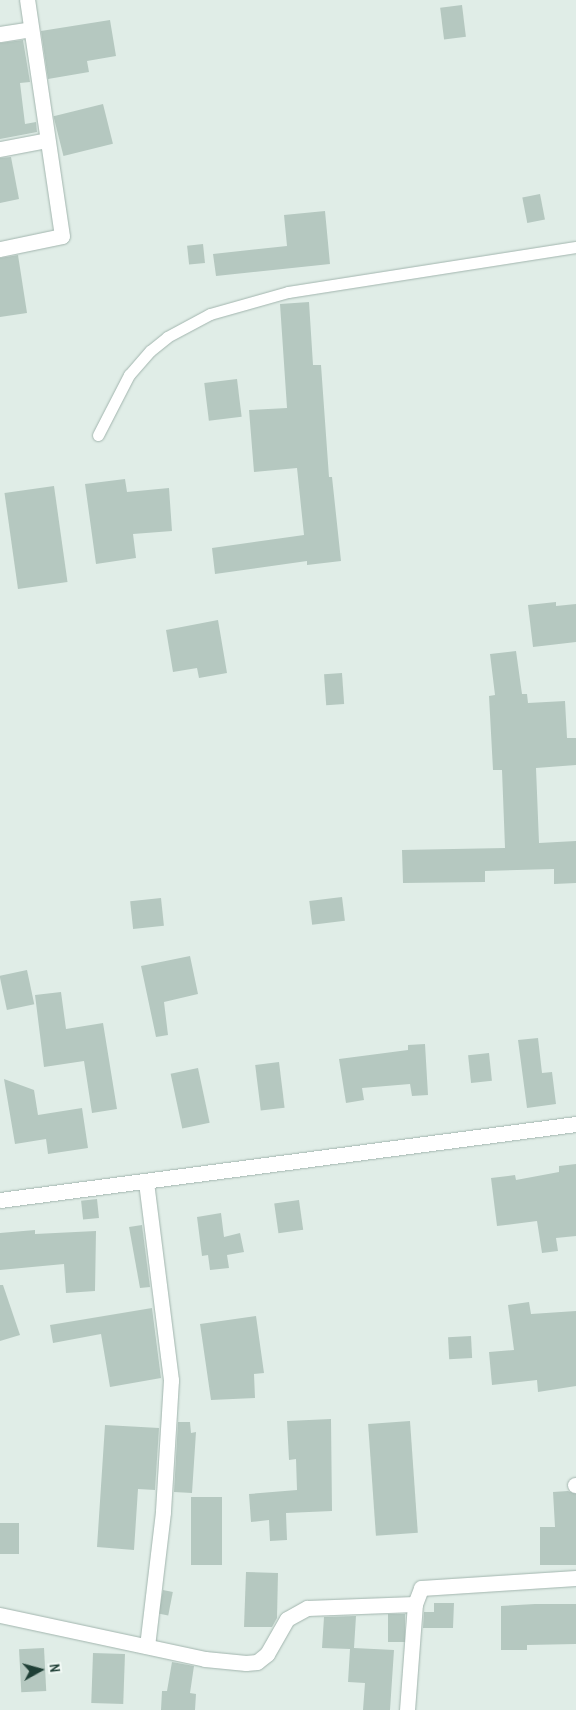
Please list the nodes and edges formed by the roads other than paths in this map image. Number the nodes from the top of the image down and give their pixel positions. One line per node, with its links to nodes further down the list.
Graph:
1 (27, 0): 2 (street)
2 (30, 29): 3 (street); 4 (street)
3 (0, 34)
4 (47, 140): 5 (street); 7 (street)
5 (0, 149)
6 (576, 247): 8 (lane)
7 (0, 249)
8 (98, 435)
9 (576, 1124): 10 (street)
10 (146, 1182): 11 (street); 15 (street)
11 (0, 1200)
12 (576, 1578): 13 (street)
13 (415, 1604): 15 (street); 16 (street)
14 (0, 1615): 15 (street)
15 (147, 1646)
16 (407, 1710)

